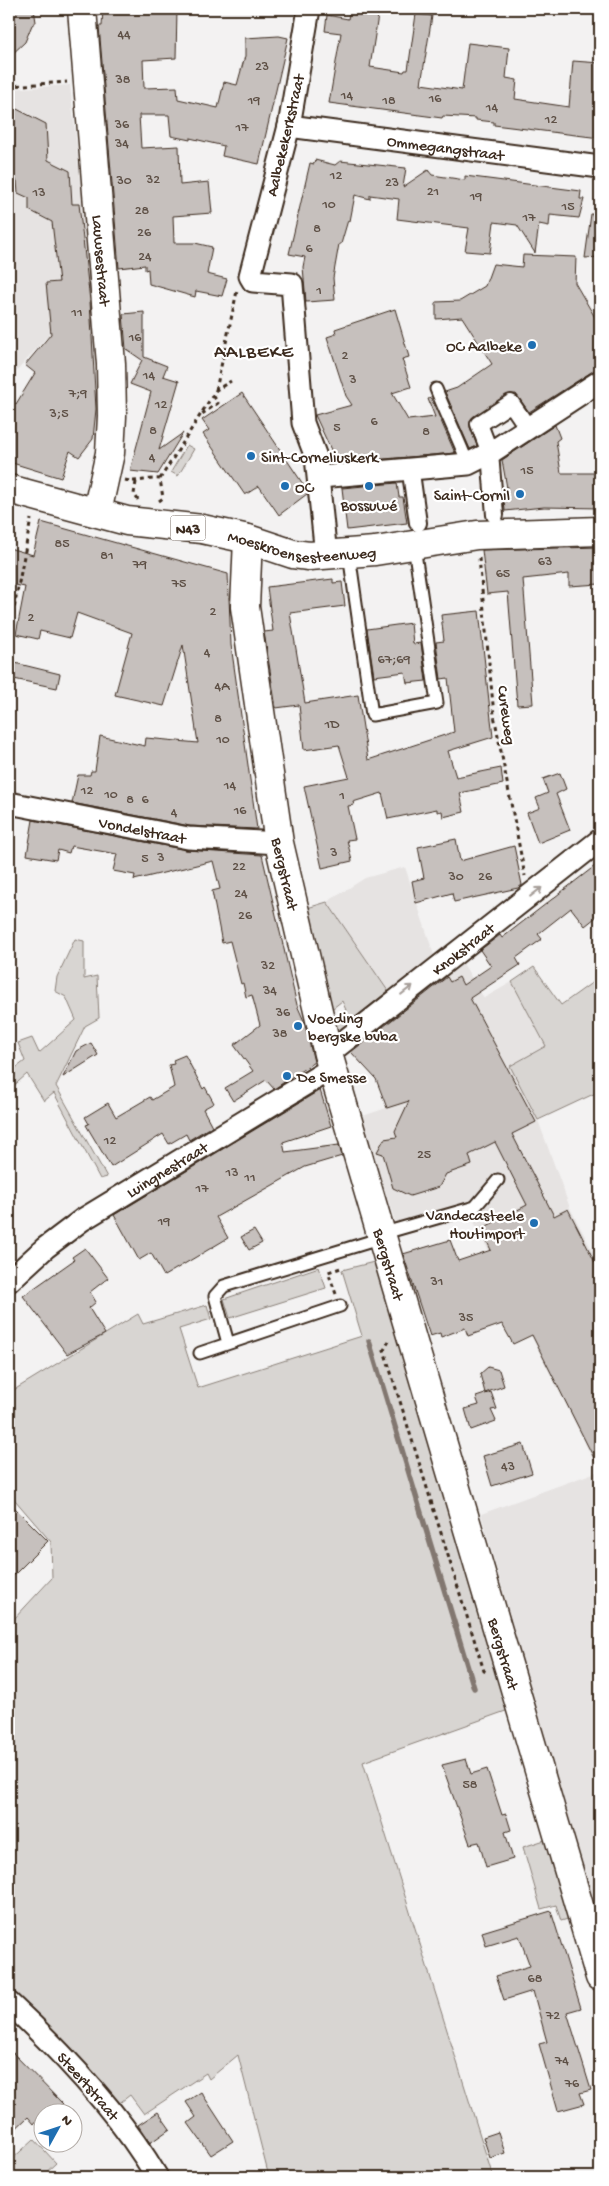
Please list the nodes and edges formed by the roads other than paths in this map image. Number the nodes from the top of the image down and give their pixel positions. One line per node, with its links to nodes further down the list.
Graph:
1 (82, 9): 13 (street, Lauwsestraat)
2 (309, 9): 3 (street, Aalbekekerkstraat)
3 (289, 126): 4 (street, Ommegangstraat); 10 (street, Aalbekekerkstraat)
4 (600, 167)
5 (600, 381): 7 (street)
6 (436, 389): 8 (lane)
7 (490, 453): 8 (street); 14 (street)
8 (471, 465): 10 (street); 12 (street)
9 (412, 473): 16 (street)
10 (320, 477): 18 (street)
11 (9, 488): 13 (street, Moeskroensesteenweg / N43)
12 (489, 497)
13 (97, 512): 17 (street, Moeskroensesteenweg / N43)
14 (490, 521): 15 (street, Moeskroensesteenweg / N43); 16 (street, Moeskroensesteenweg / N43)
15 (600, 532)
16 (416, 534): 18 (street, Moeskroensesteenweg / N43); 18 (lane)
17 (248, 540): 18 (street, Moeskroensesteenweg / N43); 21 (street, Bergstraat)
18 (337, 555)
19 (9, 803): 21 (street, Vondelstraat)
20 (600, 842): 22 (street, Knokstraat, one-way to 20)
21 (279, 843): 22 (street, Bergstraat)
22 (330, 1061): 24 (street, Bergstraat); 25 (street, Luingnestraat)
23 (498, 1180): 24 (lane)
24 (381, 1236): 27 (lane); 29 (street, Bergstraat)
25 (9, 1280)
26 (340, 1306): 27 (lane)
27 (228, 1343): 28 (lane)
28 (200, 1353)
29 (600, 1977)
30 (9, 2003): 31 (street, Steertstraat)
31 (157, 2177)

